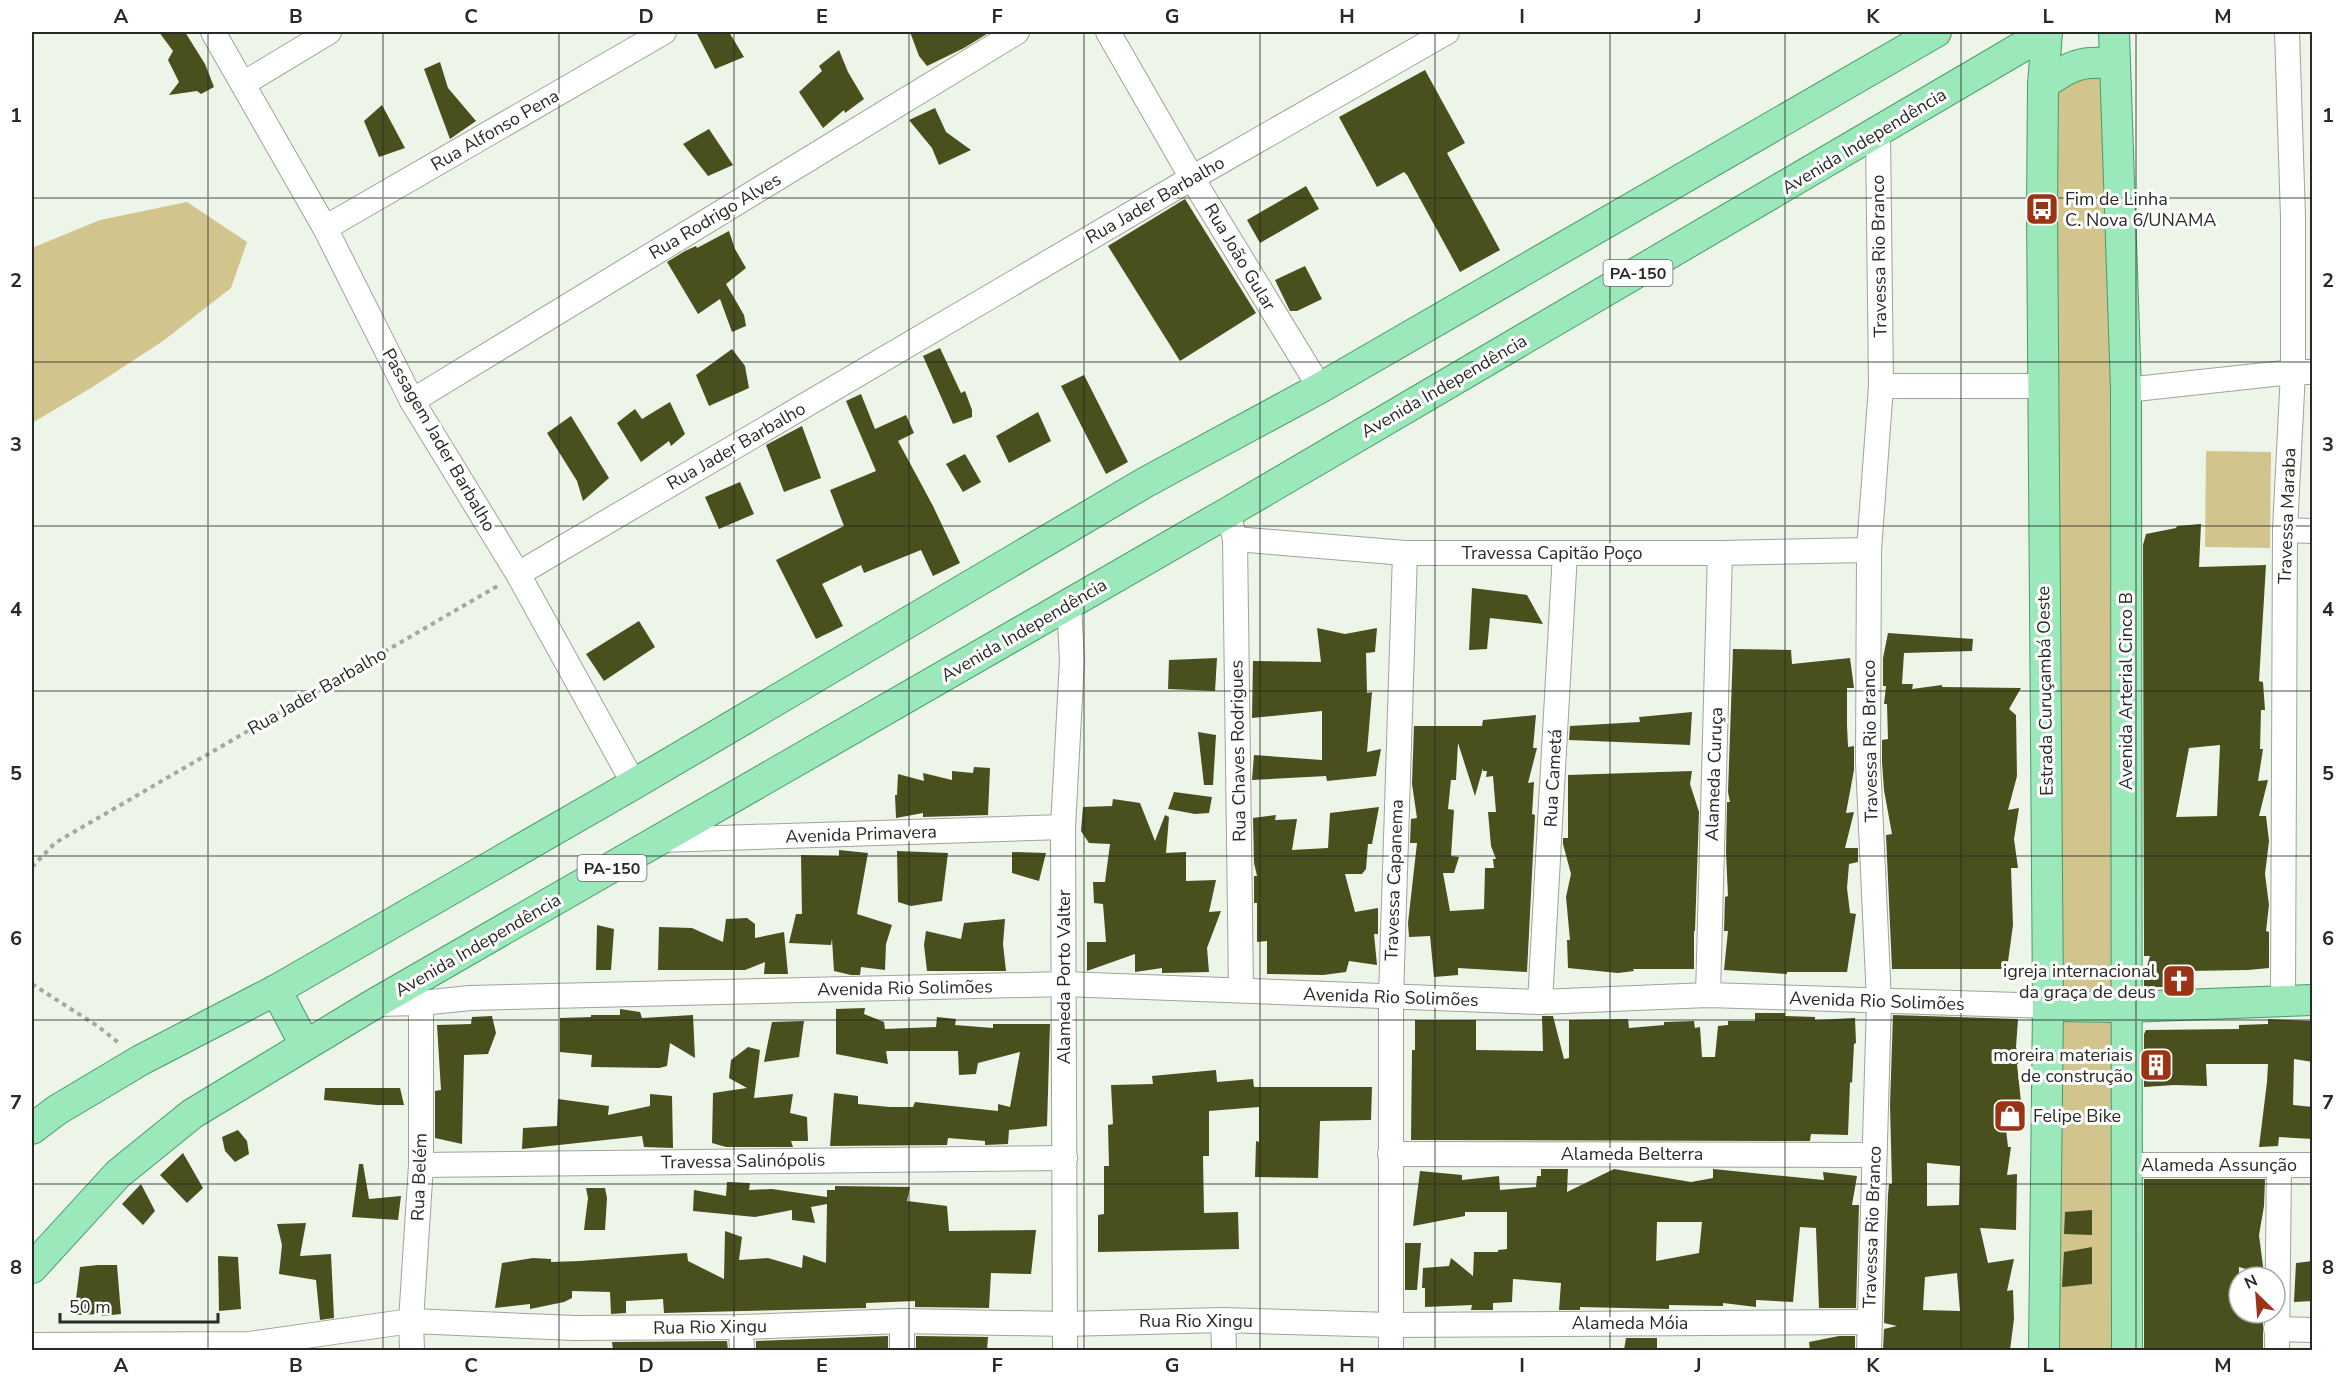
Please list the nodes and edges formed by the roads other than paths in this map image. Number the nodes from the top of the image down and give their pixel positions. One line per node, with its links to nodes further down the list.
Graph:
1 (213, 32): 12 (street, Passagem Jader Barbalho)
2 (329, 32): 12 (street)
3 (664, 32): 17 (street, Rua Alfonso Pena)
4 (1017, 32): 23 (street, Rua Rodrigo Alves)
5 (1108, 32): 15 (street, Rua João Gular)
6 (1447, 32): 15 (street, Rua Jader Barbalho)
7 (1936, 32): 21 (main road)
8 (2047, 32): 13 (main road, Estrada Curuçambá Oeste); 14 (main road, Avenida Independência / PA-150)
9 (2114, 32): 11 (main road, Avenida Arterial Cinco B)
10 (2287, 32): 16 (street, Travessa Maraba)
11 (2115, 64): 13 (main road); 22 (main road, Avenida Arterial Cinco B)
12 (243, 84): 17 (street, Passagem Jader Barbalho)
13 (2043, 85): 20 (main road, Estrada Curuçambá Oeste)
14 (1878, 133): 19 (street, Travessa Rio Branco); 24 (main road, Avenida Independência / PA-150)
15 (1192, 178): 21 (street, Rua João Gular); 31 (street, Rua Jader Barbalho)
16 (2303, 217): 18 (street, Travessa Maraba)
17 (325, 228): 23 (street, Passagem Jader Barbalho)
18 (2303, 372): 22 (street); 25 (street, Travessa Maraba)
19 (1881, 386): 20 (street); 27 (street, Travessa Rio Branco)
20 (2042, 386): 47 (main road, Estrada Curuçambá Oeste)
21 (1320, 388): 33 (main road)
22 (2126, 390): 48 (main road, Avenida Arterial Cinco B)
23 (412, 401): 31 (street, Passagem Jader Barbalho)
24 (1231, 526): 28 (street, Travessa Capitão Poço); 32 (main road, Avenida Independência / PA-150); 38 (street, Rua Chaves Rodrigues)
25 (2285, 530): 26 (street); 43 (street, Travessa Maraba)
26 (2313, 531)
27 (1869, 550): 30 (street, Travessa Capitão Poço); 42 (street, Travessa Rio Branco)
28 (1405, 553): 29 (street, Travessa Capitão Poço); 40 (street, Travessa Capanema)
29 (1565, 553): 30 (street, Travessa Capitão Poço); 44 (street, Rua Cametá)
30 (1720, 553): 39 (street, Alameda Curuça)
31 (518, 574): 33 (street, Passagem Jader Barbalho)
32 (1069, 603): 34 (street, Alameda Porto Valter); 35 (main road, Avenida Independência / PA-150)
33 (634, 784): 37 (main road)
34 (1063, 828): 35 (street, Avenida Primavera); 36 (street, Alameda Porto Valter)
35 (659, 840): 46 (main road, Avenida Independência / PA-150)
36 (1064, 984): 38 (street, Avenida Rio Solimões); 45 (street, Avenida Rio Solimões); 53 (street, Alameda Porto Valter)
37 (276, 990): 49 (main road); 50 (main road)
38 (1241, 990): 40 (street, Avenida Rio Solimões)
39 (1708, 995): 42 (street, Avenida Rio Solimões); 44 (street, Avenida Rio Solimões)
40 (1391, 998): 44 (street, Avenida Rio Solimões); 51 (street, Travessa Capanema)
41 (2313, 1000): 43 (main road, Avenida Rio Solimões)
42 (1880, 1001): 47 (street, Avenida Rio Solimões); 52 (street, Travessa Rio Branco)
43 (2283, 1001): 48 (main road, Avenida Rio Solimões)
44 (1540, 1002)
45 (421, 1003): 46 (street); 54 (street, Rua Belém)
46 (374, 1004): 49 (main road, Avenida Independência / PA-150)
47 (2048, 1006): 48 (main road, Avenida Rio Solimões); 77 (main road, Estrada Curuçambá Oeste)
48 (2126, 1007): 55 (main road, Avenida Arterial Cinco B)
49 (305, 1045): 58 (main road, Avenida Independência / PA-150)
50 (32, 1129)
51 (1390, 1154): 52 (street, Alameda Belterra); 64 (street, Travessa Capanema)
52 (1874, 1155): 62 (street, Travessa Rio Branco)
53 (1065, 1158): 54 (street, Travessa Salinópolis); 63 (street, Alameda Porto Valter)
54 (421, 1165): 60 (street, Rua Belém)
55 (2126, 1165): 56 (street, Alameda Assunção); 78 (main road, Avenida Arterial Cinco B)
56 (2279, 1165): 57 (street, Alameda Assunção); 68 (street)
57 (2313, 1165)
58 (32, 1268)
59 (1223, 1320): 63 (street, Rua Rio Xingu); 64 (street, Rua Rio Xingu); 74 (street)
60 (411, 1321): 66 (street, Rua Rio Xingu); 70 (street, Rua Rio Xingu); 71 (street, Rua Belém)
61 (902, 1321): 63 (street, Rua Rio Xingu); 67 (street, Rua Rio Xingu); 72 (street)
62 (1869, 1322): 64 (street, Alameda Móia); 76 (street, Travessa Rio Branco)
63 (1065, 1324): 73 (street, Alameda Porto Valter)
64 (1391, 1325): 75 (street, Travessa Capanema)
65 (2313, 1330): 68 (street)
66 (575, 1339): 67 (street, Rua Rio Xingu)
67 (742, 1339)
68 (2277, 1340)
69 (32, 1345): 70 (street, Rua Rio Xingu)
70 (250, 1347)
71 (412, 1350)
72 (902, 1350)
73 (1065, 1350)
74 (1224, 1350)
75 (1391, 1350)
76 (1869, 1350)
77 (2044, 1350)
78 (2127, 1350)

